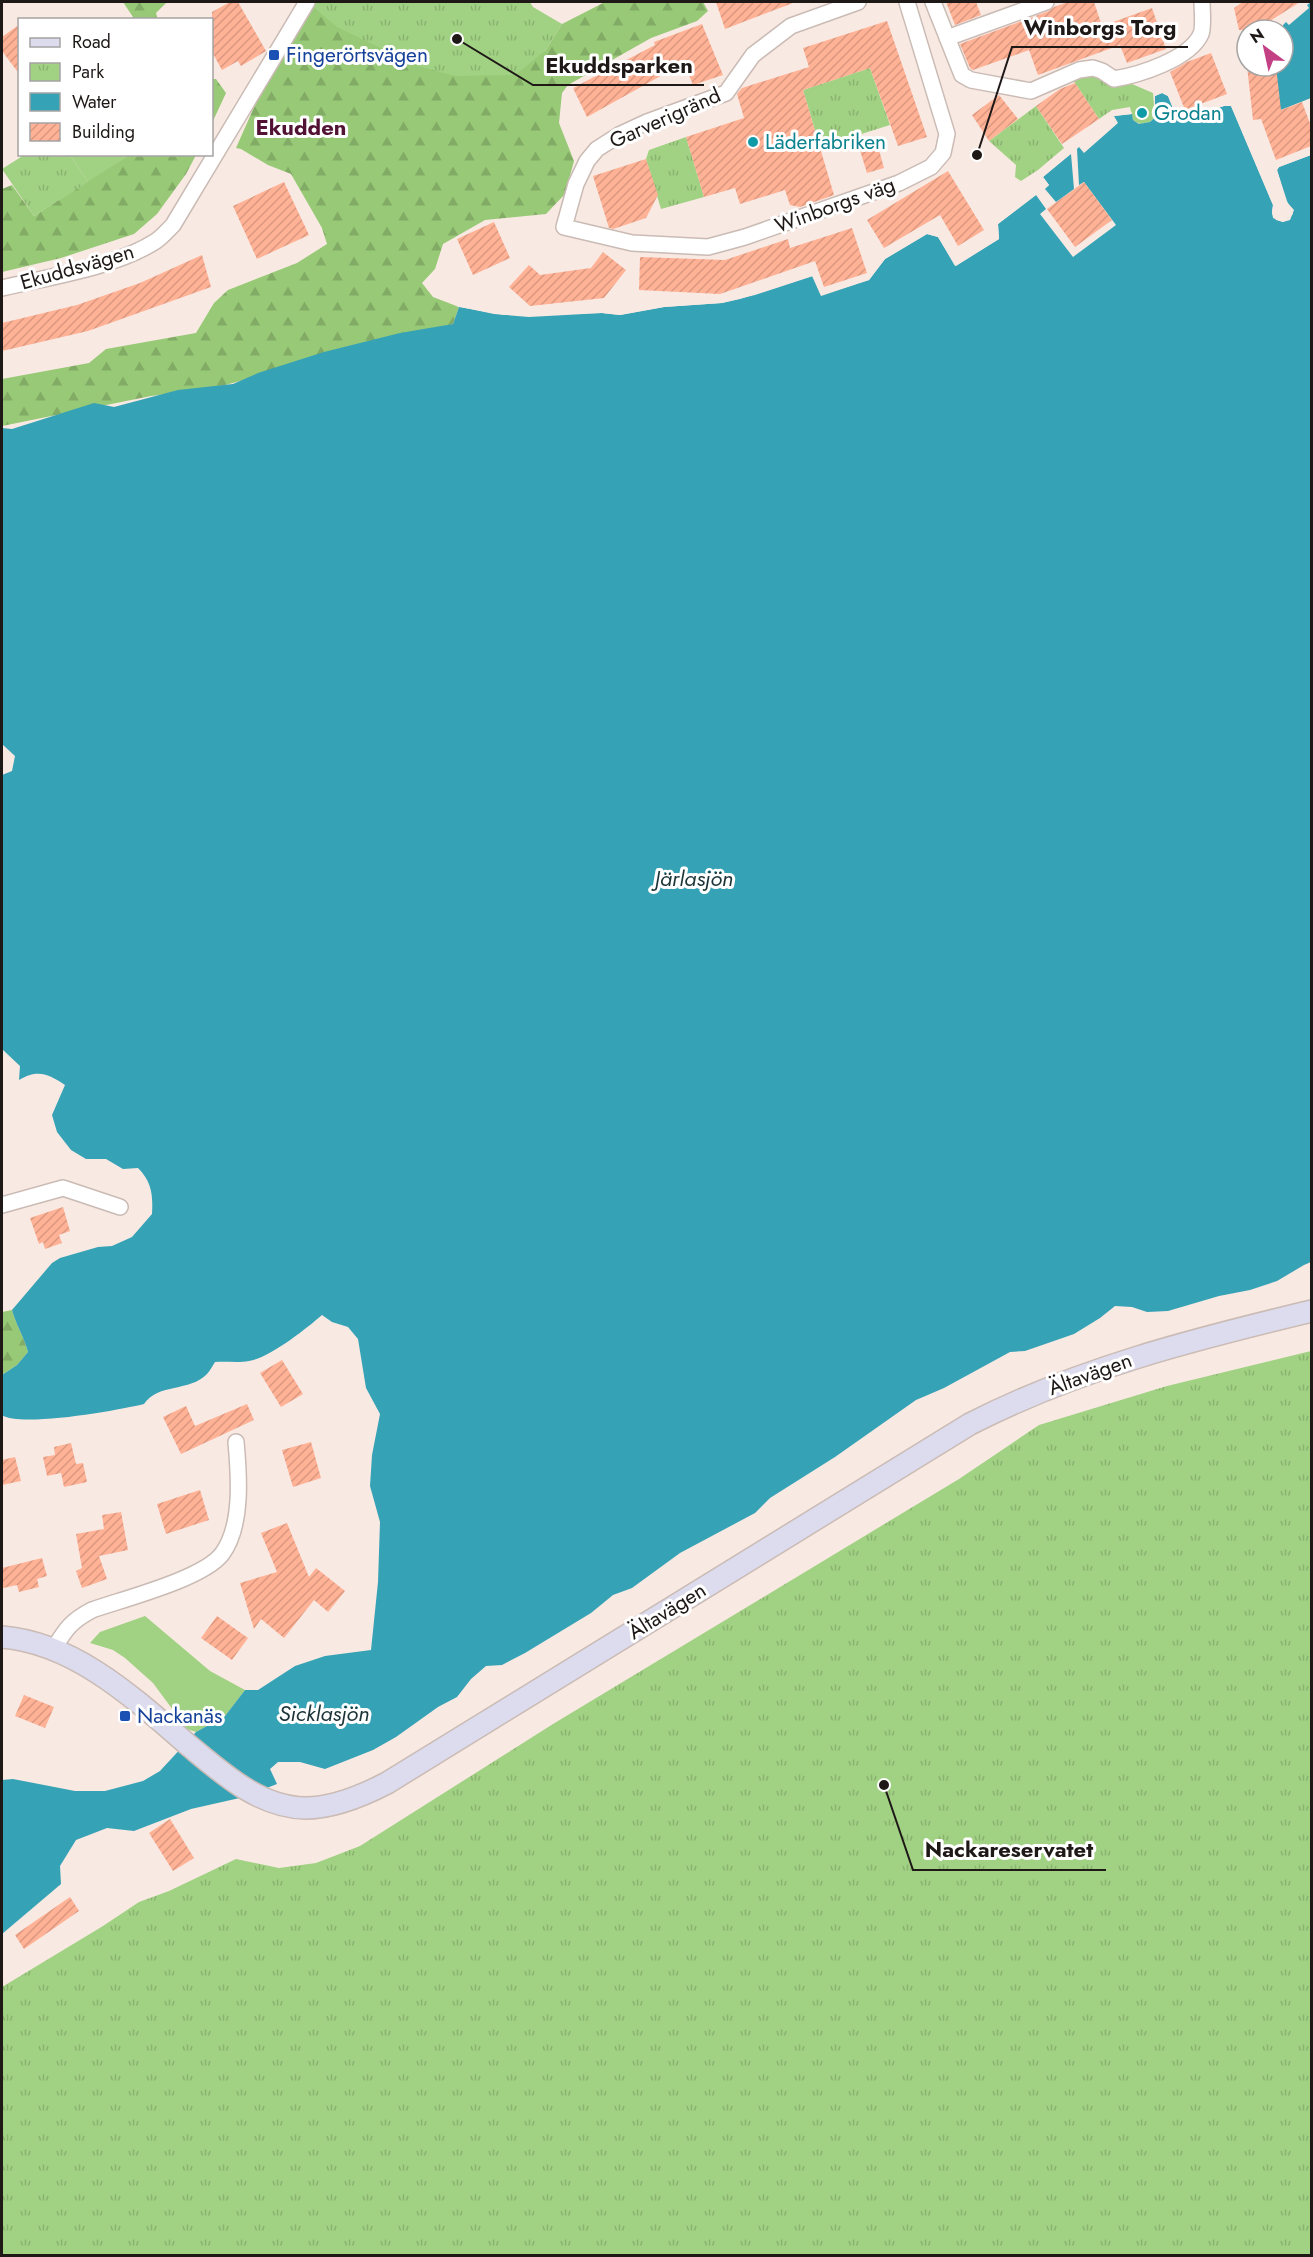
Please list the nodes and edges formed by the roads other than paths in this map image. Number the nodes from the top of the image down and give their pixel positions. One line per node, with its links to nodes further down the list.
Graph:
1 (307, 2): 9 (street, Ekuddsvägen)
2 (858, 2): 8 (street, Garverigränd)
3 (907, 2): 8 (street, Winborgs väg)
4 (933, 2): 7 (street)
5 (1046, 2): 7 (street)
6 (1203, 2): 7 (street)
7 (947, 38)
8 (564, 227)
9 (2, 288)
10 (2, 1205): 11 (street)
11 (120, 1207)
12 (1311, 1311): 15 (main road, Ältavägen)
13 (236, 1442): 15 (street)
14 (2, 1637): 15 (main road, Ältavägen)
15 (54, 1648)

